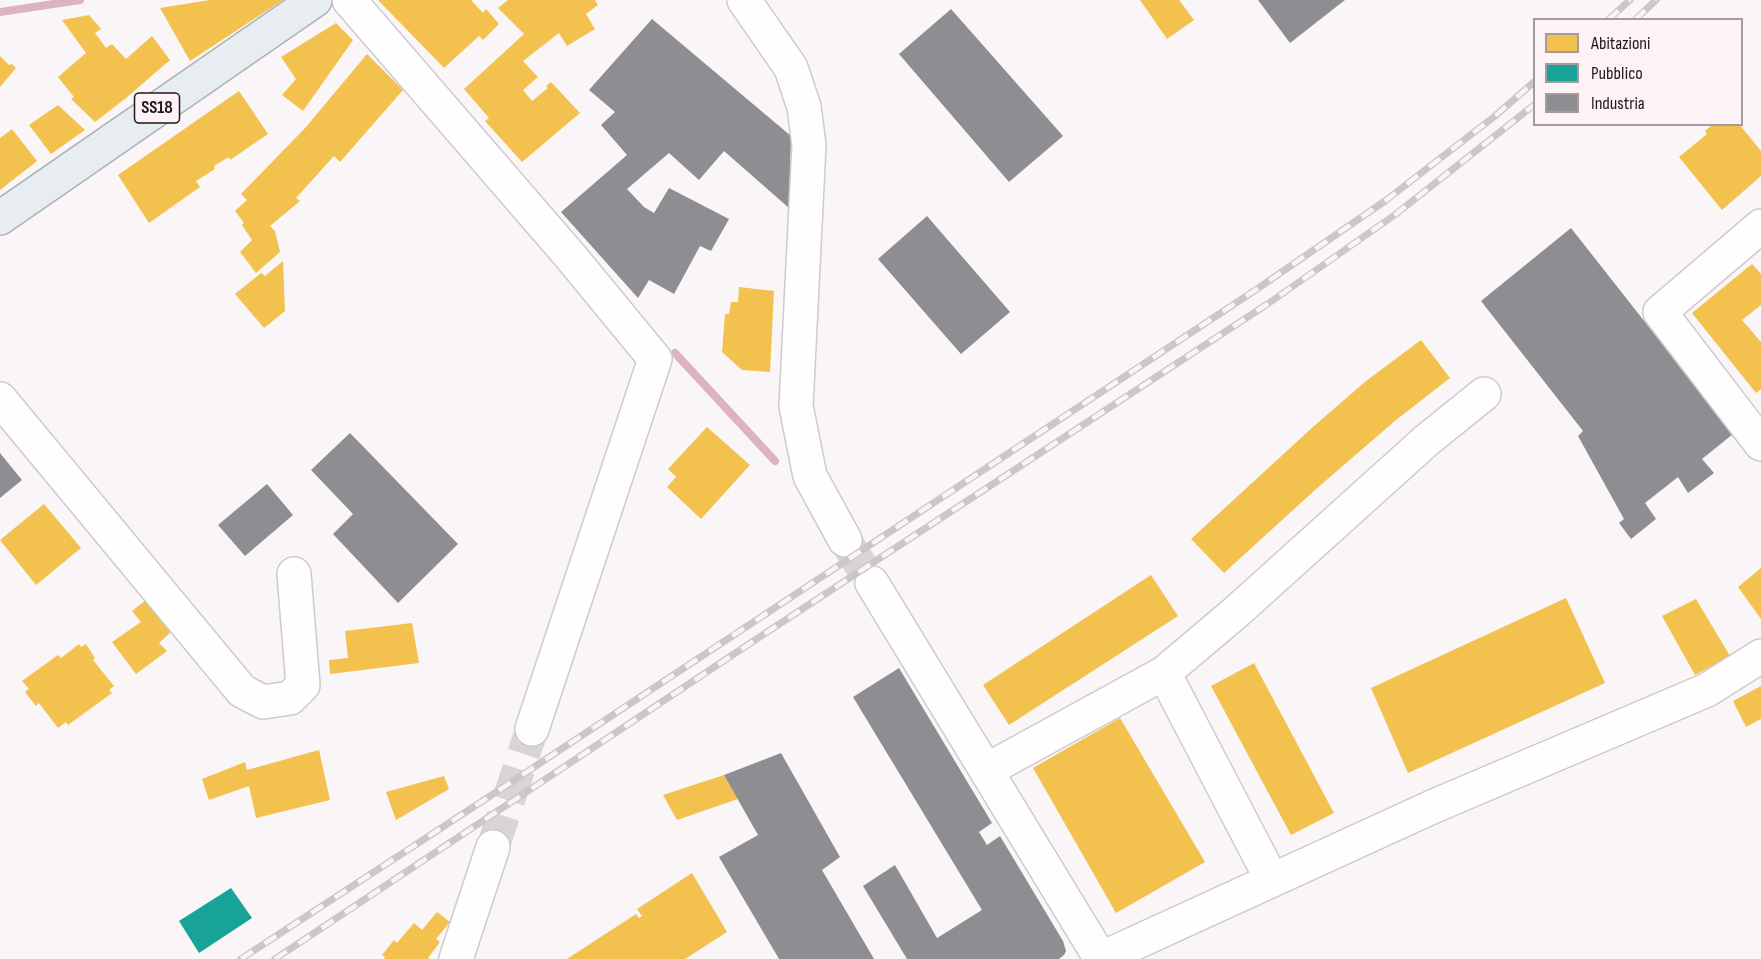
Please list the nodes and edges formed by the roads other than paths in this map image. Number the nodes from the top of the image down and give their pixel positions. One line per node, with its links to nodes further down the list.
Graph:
1 (315, 0): 4 (main road, SS18)
2 (349, 0): 14 (street)
3 (744, 0): 9 (street)
4 (0, 218)
5 (1761, 226): 8 (street)
6 (1484, 394): 13 (street)
7 (0, 399): 10 (street)
8 (1761, 444)
9 (845, 540)
10 (294, 574)
11 (872, 583): 15 (street)
12 (1761, 656): 17 (street)
13 (1164, 673): 15 (street); 17 (street)
14 (532, 729)
15 (987, 770): 19 (street)
16 (493, 848): 18 (street)
17 (1272, 880): 19 (street)
18 (456, 959)
19 (1100, 959)

